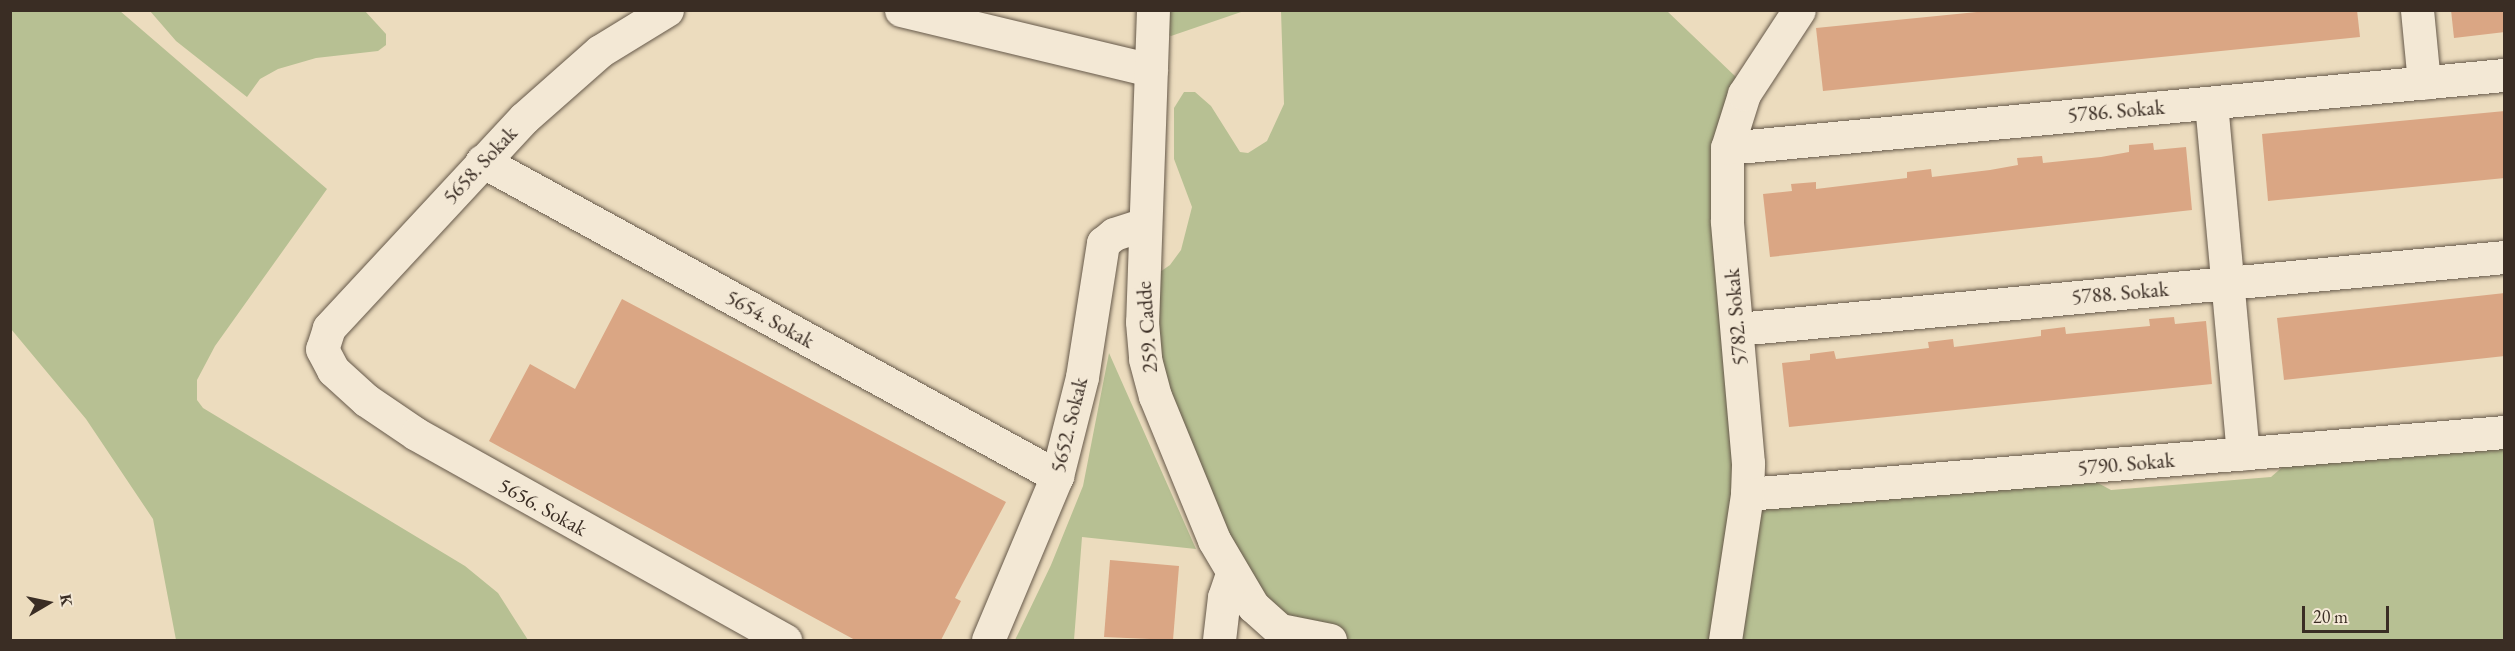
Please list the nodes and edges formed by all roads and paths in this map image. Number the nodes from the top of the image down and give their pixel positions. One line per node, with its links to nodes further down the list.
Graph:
1 (667, 10): 11 (street, 5658. Sokak)
2 (901, 10): 6 (street)
3 (1153, 10): 6 (street, 259. Cadde)
4 (1799, 10): 10 (street, 5782. Sokak)
5 (2417, 10): 8 (street)
6 (1151, 70): 12 (street, 259. Cadde)
7 (2505, 75): 8 (street, 5786. Sokak)
8 (2424, 83): 9 (street, 5786. Sokak)
9 (2211, 102): 10 (street, 5786. Sokak); 14 (street)
10 (1727, 148): 15 (street, 5782. Sokak)
11 (482, 161): 16 (street, 5658. Sokak); 19 (street, 5654. Sokak)
12 (1144, 224): 19 (street, 5652. Sokak); 21 (street, 259. Cadde)
13 (2505, 257): 14 (street, 5788. Sokak)
14 (2229, 282): 15 (street, 5788. Sokak); 18 (street)
15 (1737, 329): 20 (street, 5782. Sokak)
16 (322, 349): 22 (street, 5656. Sokak)
17 (2505, 432): 18 (street, 5790. Sokak)
18 (2244, 454): 20 (street, 5790. Sokak)
19 (1057, 476): 23 (street, 5652. Sokak)
20 (1747, 494): 26 (street, 5782. Sokak)
21 (1232, 574): 24 (street); 25 (street, 259. Cadde)
22 (785, 640)
23 (987, 640)
24 (1219, 640)
25 (1330, 640)
26 (1725, 640)

